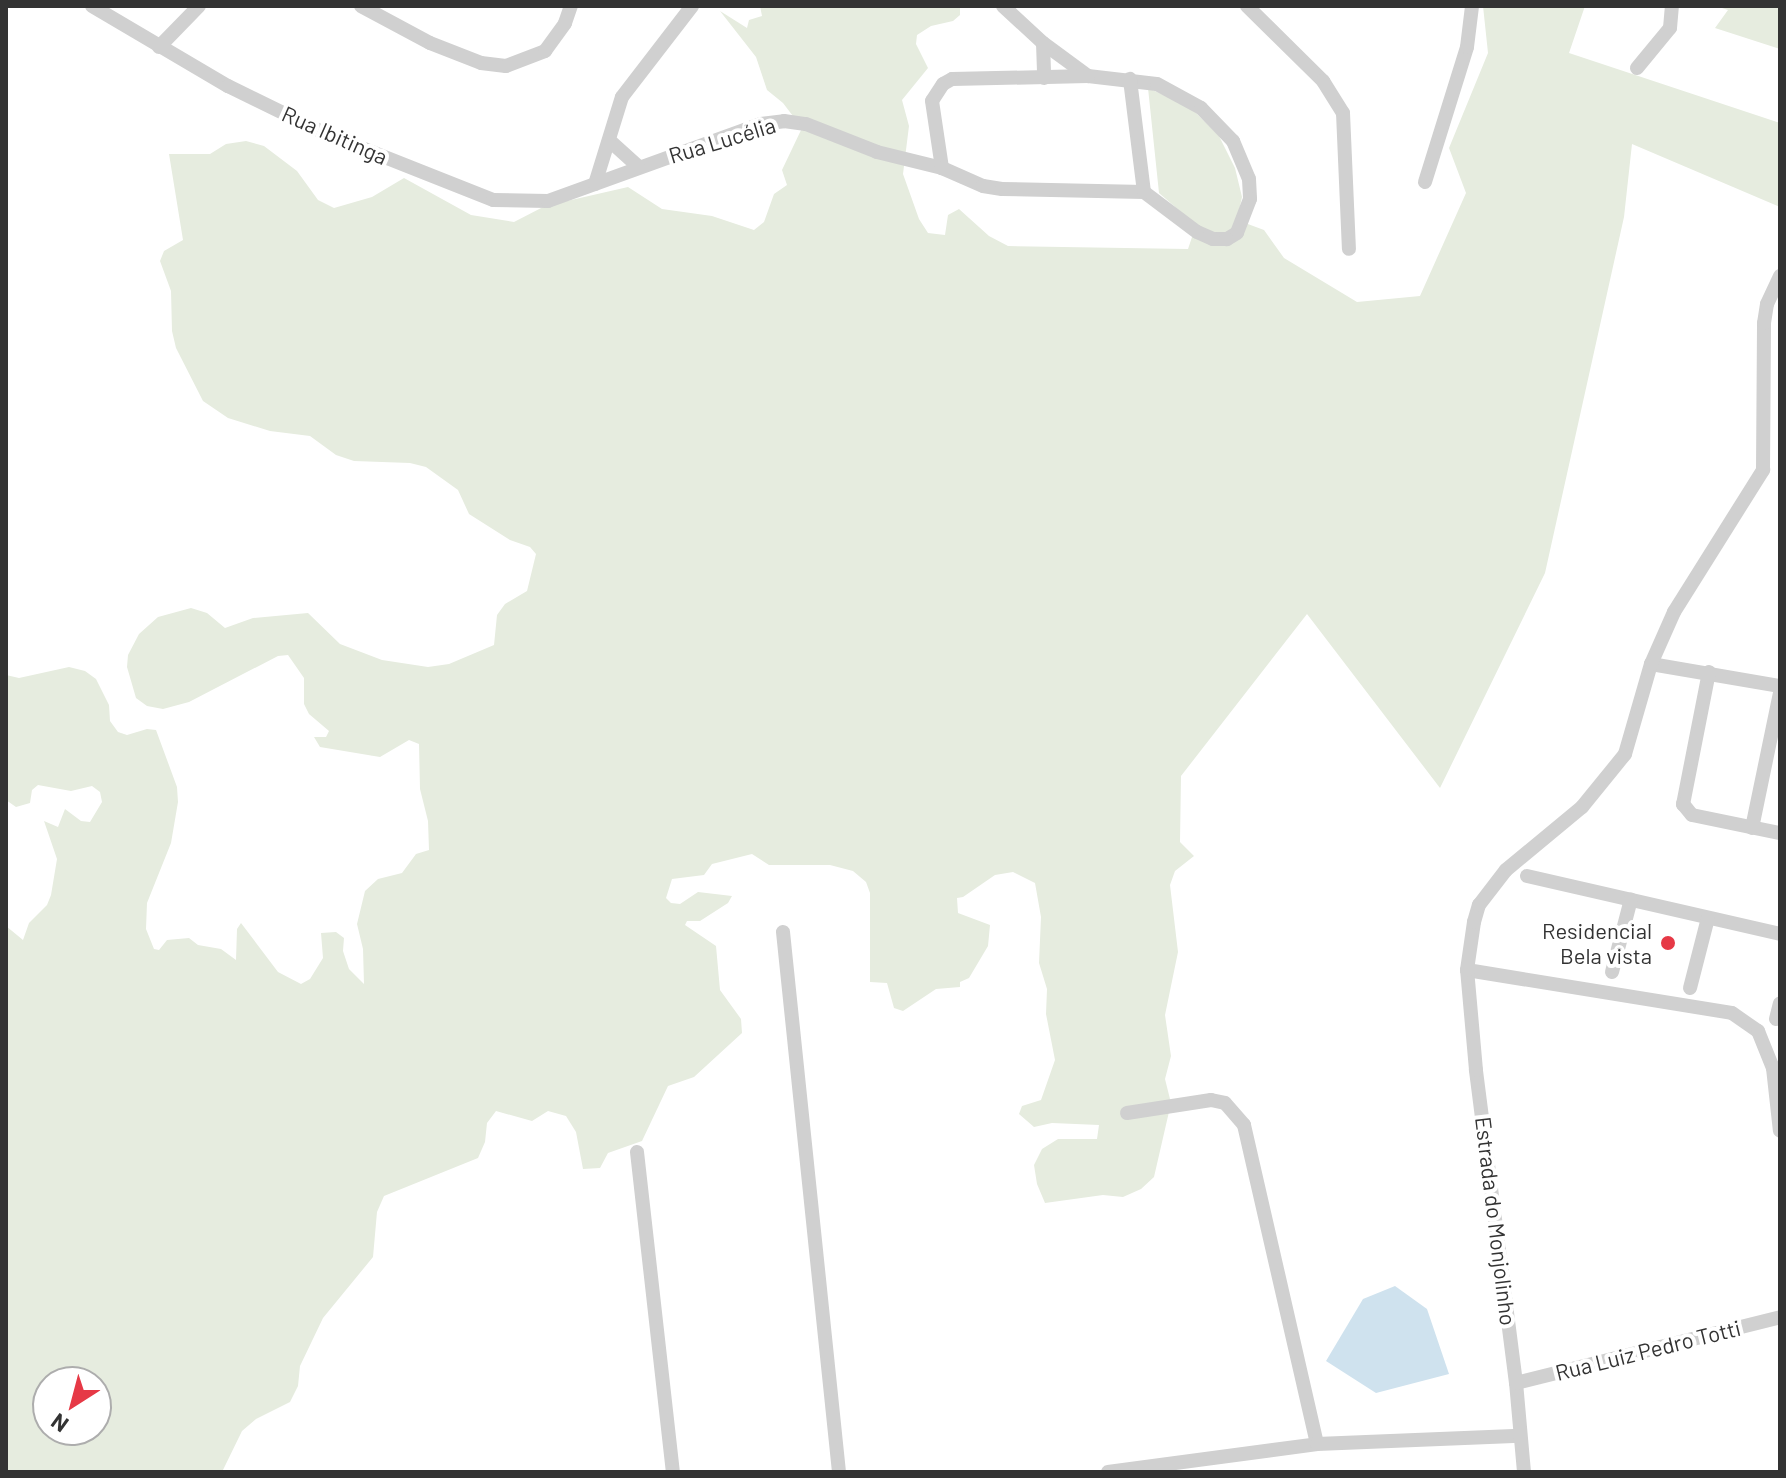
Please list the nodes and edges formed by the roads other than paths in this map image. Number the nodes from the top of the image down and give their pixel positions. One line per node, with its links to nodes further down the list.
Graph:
1 (92, 6): 11 (street, Rua Ibitinga)
2 (199, 6): 11 (street)
3 (361, 6): 4 (street)
4 (571, 6)
5 (692, 6): 16 (street)
6 (1003, 6): 10 (street)
7 (1247, 6): 22 (street)
8 (1472, 6): 19 (street)
9 (1672, 6): 12 (street)
10 (1043, 43): 13 (street); 14 (street)
11 (159, 47): 20 (street, Rua Ibitinga)
12 (1637, 68)
13 (1088, 76): 14 (street); 15 (street)
14 (1044, 78): 18 (street)
15 (1130, 79): 21 (street); 21 (street)
16 (610, 141): 17 (street); 20 (street)
17 (638, 166): 18 (street, Rua Lucélia); 20 (street, Rua Lucélia)
18 (942, 168): 21 (street, Rua Lucélia)
19 (1425, 182)
20 (595, 184)
21 (1144, 192)
22 (1349, 249)
23 (1780, 276): 24 (street, Estrada do Monjolinho)
24 (1651, 664): 25 (street); 35 (street, Estrada do Monjolinho)
25 (1709, 672): 26 (street); 28 (street)
26 (1780, 686)
27 (1780, 693): 28 (street)
28 (1752, 828): 29 (street)
29 (1780, 833)
30 (1527, 876): 31 (street)
31 (1631, 899): 32 (street); 36 (street)
32 (1708, 918): 34 (street); 37 (street)
33 (783, 932): 49 (street)
34 (1780, 934)
35 (1467, 970): 40 (street); 45 (street, Estrada do Monjolinho)
36 (1612, 972)
37 (1690, 988)
38 (1780, 1003): 39 (street)
39 (1776, 1019)
40 (1777, 1069): 42 (street)
41 (1127, 1113): 47 (street)
42 (1780, 1131)
43 (637, 1152): 48 (street)
44 (1780, 1317): 45 (street, Rua Luiz Pedro Totti)
45 (1516, 1383): 46 (street, Estrada do Monjolinho)
46 (1520, 1436): 47 (street); 51 (street, Estrada do Monjolinho)
47 (1317, 1444): 50 (street)
48 (673, 1472)
49 (839, 1472)
50 (1108, 1472)
51 (1524, 1472)

